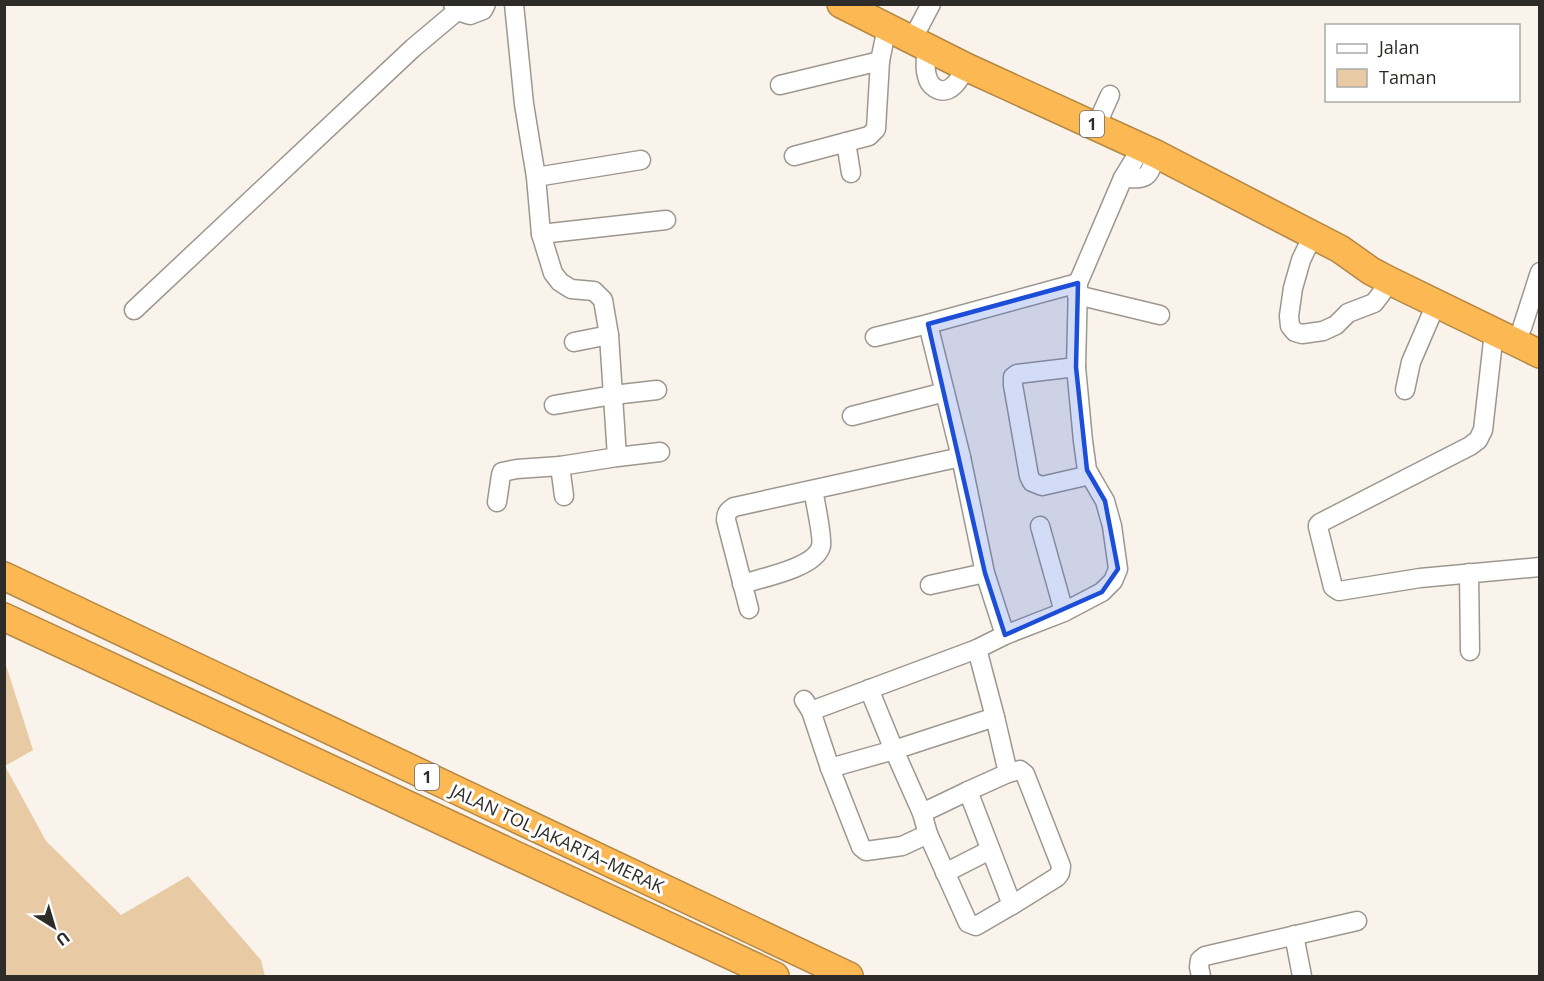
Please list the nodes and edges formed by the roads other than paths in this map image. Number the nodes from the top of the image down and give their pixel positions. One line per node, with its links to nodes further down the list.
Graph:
1 (486, 4): 5 (street)
2 (514, 4): 17 (street)
3 (841, 4): 6 (highway, 1)
4 (931, 4): 7 (street)
5 (455, 8): 26 (street)
6 (887, 27): 7 (highway, 1); 8 (street)
7 (919, 44): 11 (highway, 1)
8 (880, 61): 9 (street); 12 (street)
9 (780, 85)
10 (1110, 95): 11 (street)
11 (1096, 126): 13 (highway, 1)
12 (846, 142): 14 (street); 16 (street)
13 (1149, 151): 20 (highway, 1); 24 (street)
14 (794, 156)
15 (641, 160): 17 (street)
16 (851, 173)
17 (536, 177): 19 (street)
18 (666, 220): 19 (street)
19 (541, 234): 31 (street)
20 (1313, 235): 21 (highway, 1); 23 (street)
21 (1340, 249): 23 (highway, 1); 30 (highway, 1)
22 (1539, 272): 30 (street)
23 (1388, 280): 25 (highway, 1)
24 (1078, 289): 27 (street); 28 (street); 35 (street)
25 (1436, 304): 29 (highway, 1); 37 (street)
26 (134, 310)
27 (1160, 315)
28 (928, 324): 32 (street); 38 (street)
29 (1494, 332): 34 (highway, 1); 53 (street)
30 (1531, 332)
31 (609, 335): 33 (street); 39 (street)
32 (876, 337)
33 (574, 342)
34 (1539, 354)
35 (1076, 368): 46 (street); 46 (street)
36 (657, 390): 39 (street)
37 (1405, 390)
38 (945, 392): 41 (street); 44 (street)
39 (613, 395): 40 (street); 43 (street)
40 (554, 405)
41 (852, 416)
42 (660, 452): 43 (street)
43 (617, 457): 45 (street)
44 (961, 458): 47 (street); 52 (street)
45 (560, 466): 48 (street); 49 (street)
46 (1090, 475): 58 (street)
47 (813, 490): 55 (street); 55 (street)
48 (564, 496)
49 (497, 502)
50 (1040, 526): 58 (street)
51 (1539, 567): 53 (street)
52 (985, 573): 56 (street); 60 (street)
53 (1469, 573): 62 (street)
54 (4, 576): 77 (highway, JALAN TOL JAKARTA–MERAK / 1)
55 (742, 584): 57 (street)
56 (930, 585)
57 (750, 609)
58 (1064, 612): 60 (street)
59 (4, 617): 76 (highway, JALAN TOL JAKARTA–MERAK / 1)
60 (1005, 635): 61 (street)
61 (977, 649): 63 (street); 64 (street)
62 (1470, 651)
63 (869, 689): 65 (street); 66 (street)
64 (995, 717): 65 (street); 67 (street)
65 (894, 750): 66 (street); 69 (street)
66 (830, 768): 70 (street)
67 (1008, 773): 68 (street); 73 (street)
68 (968, 791): 69 (street); 71 (street)
69 (922, 813): 70 (street)
70 (928, 834): 72 (street)
71 (990, 850): 72 (street); 73 (street)
72 (945, 873): 73 (street)
73 (1012, 904)
74 (1357, 921): 75 (street)
75 (1294, 935): 78 (street); 79 (street)
76 (775, 976)
77 (849, 976)
78 (1202, 976)
79 (1302, 976)

